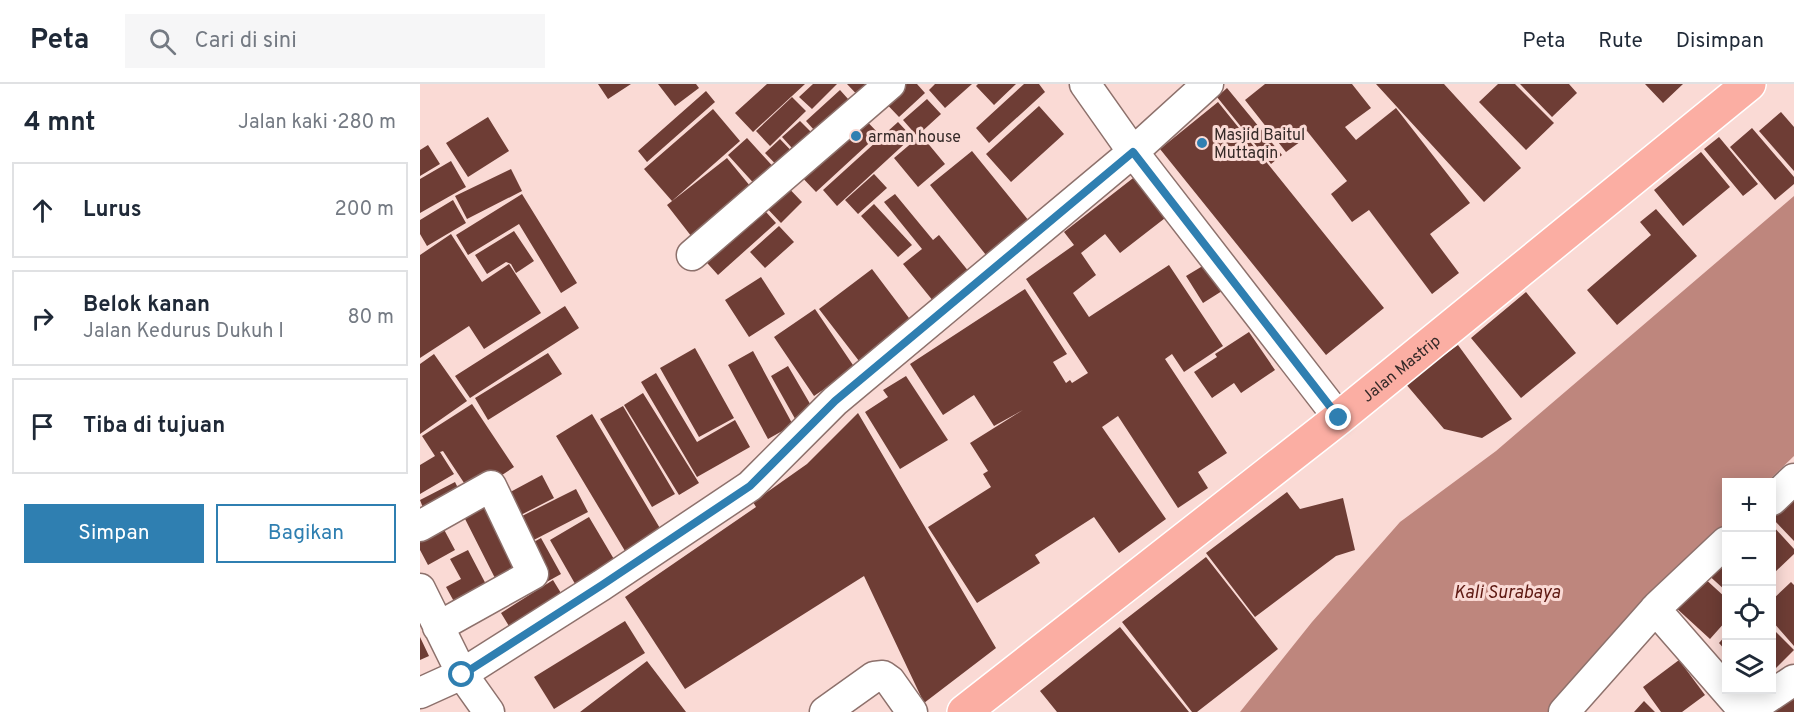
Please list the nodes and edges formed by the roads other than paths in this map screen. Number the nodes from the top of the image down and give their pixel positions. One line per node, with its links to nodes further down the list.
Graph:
1 (890, 84): 6 (street)
2 (1085, 84): 5 (street)
3 (1208, 84): 5 (street)
4 (1749, 84): 7 (main road, Jalan Mastrip)
5 (1133, 152): 7 (street); 15 (street)
6 (692, 255)
7 (1339, 418): 21 (main road, Jalan Mastrip)
8 (1794, 479): 9 (street)
9 (1776, 496)
10 (420, 526): 14 (street)
11 (1722, 546): 13 (street)
12 (420, 589): 14 (street)
13 (1655, 609): 22 (street); 23 (street)
14 (438, 627): 15 (street)
15 (462, 675): 17 (street); 18 (street)
16 (1794, 680): 23 (street)
17 (420, 693)
18 (489, 712)
19 (825, 712): 20 (street)
20 (912, 712)
21 (964, 712)
22 (1564, 712)
23 (1746, 712)

